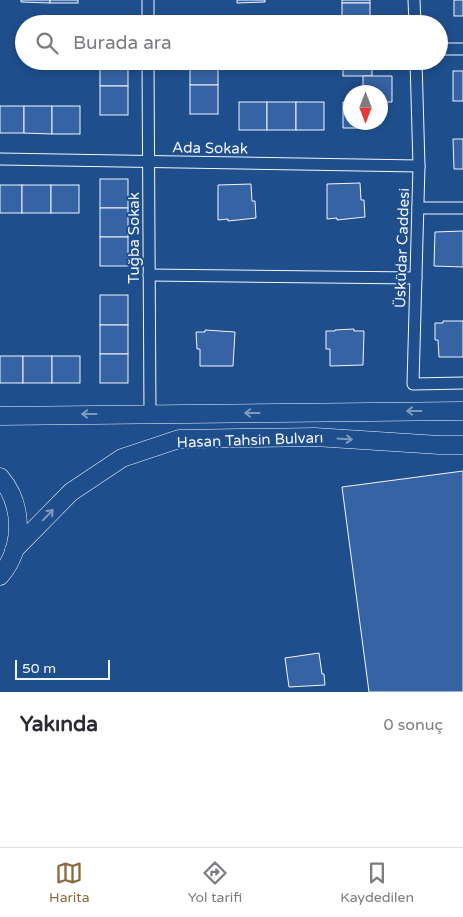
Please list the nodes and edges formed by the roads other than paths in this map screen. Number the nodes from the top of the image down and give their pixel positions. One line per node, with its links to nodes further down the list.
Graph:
1 (148, 0): 3 (street)
2 (414, 0): 4 (street)
3 (148, 15)
4 (415, 15)
5 (448, 49): 6 (street)
6 (463, 49)
7 (148, 70): 10 (street, Tuğba Sokak)
8 (416, 70): 11 (street, Üsküdar Caddesi)
9 (0, 159): 10 (street, Ada Sokak)
10 (148, 162): 11 (street, Ada Sokak); 14 (street, Tuğba Sokak)
11 (419, 166): 12 (street, Üsküdar Caddesi)
12 (418, 208): 13 (street); 15 (street, Üsküdar Caddesi)
13 (463, 208)
14 (149, 275): 15 (street); 18 (street, Tuğba Sokak)
15 (416, 278): 16 (street, Üsküdar Caddesi)
16 (463, 383)
17 (463, 411): 18 (main road, Hasan Tahsin Bulvarı, one-way to 18)
18 (150, 414): 19 (main road, Hasan Tahsin Bulvarı, one-way to 19)
19 (0, 416)
20 (463, 432): 21 (main road)
21 (439, 445): 22 (main road, Hasan Tahsin Bulvarı); 24 (main road, Hasan Tahsin Bulvarı, one-way to 21)
22 (463, 445)
23 (0, 477): 24 (main road)
24 (14, 550): 25 (main road)
25 (0, 576)

